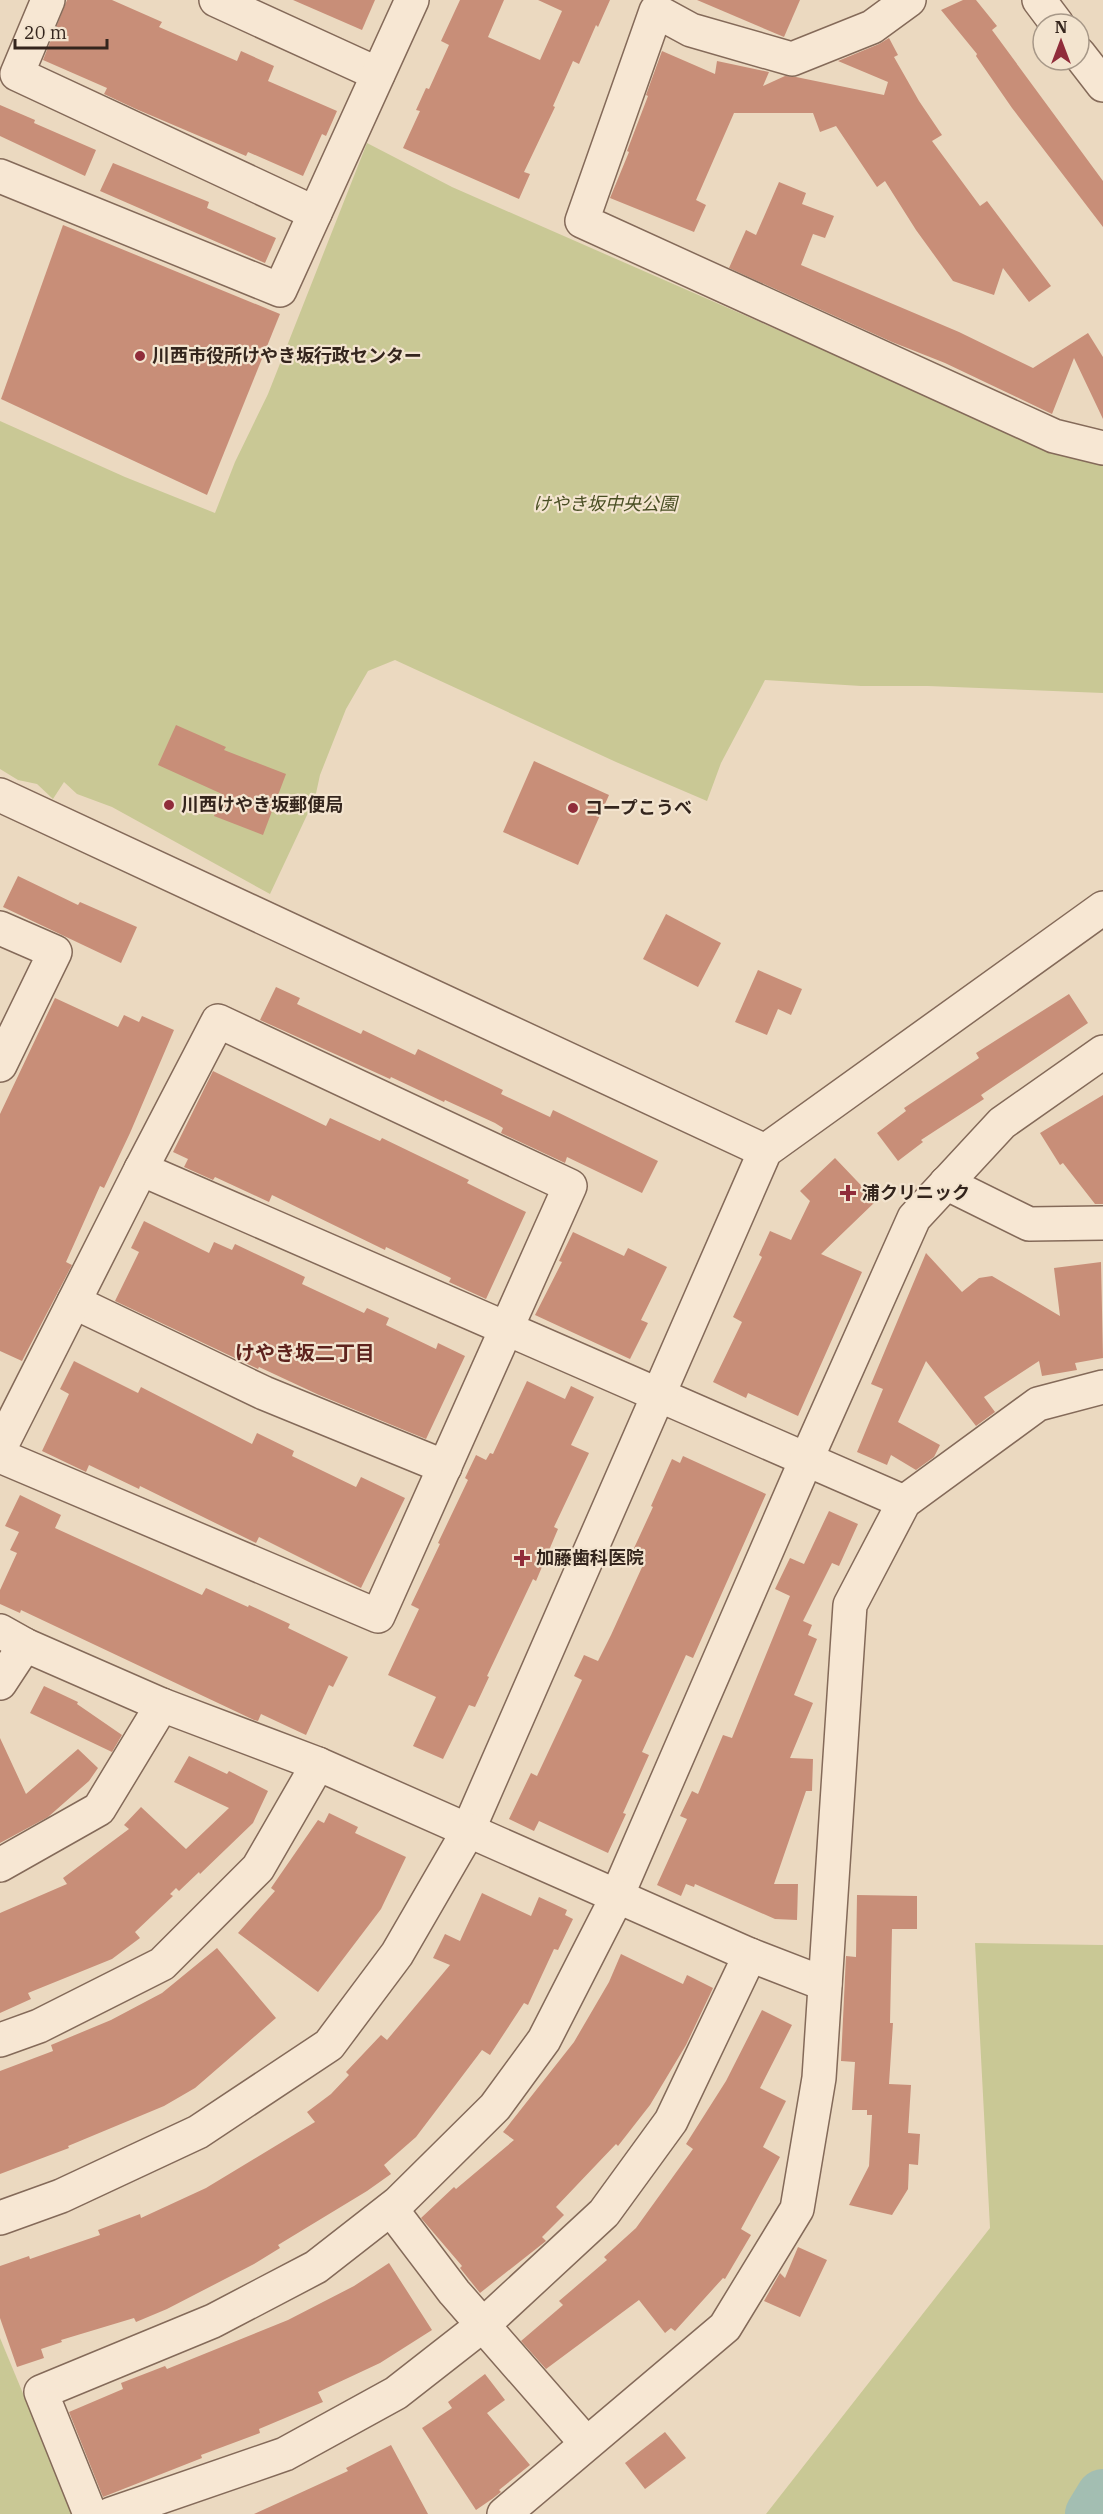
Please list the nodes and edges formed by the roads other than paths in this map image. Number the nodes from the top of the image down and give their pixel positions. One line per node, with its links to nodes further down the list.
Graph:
1 (48, 0): 9 (street)
2 (216, 0): 6 (street)
3 (412, 0): 6 (street)
4 (909, 0): 10 (street)
5 (1091, 70): 7 (street)
6 (378, 74): 9 (street)
7 (1103, 86)
8 (0, 176): 9 (street)
9 (315, 213)
10 (1103, 448)
11 (0, 795): 16 (street)
12 (1103, 908): 16 (street)
13 (0, 928): 15 (street)
14 (1103, 1052): 18 (street)
15 (0, 1065)
16 (765, 1151): 23 (street)
17 (141, 1169): 20 (street); 21 (street); 21 (street)
18 (946, 1183): 19 (street); 26 (street)
19 (1103, 1223)
20 (74, 1302): 24 (street); 27 (street)
21 (507, 1328): 23 (street); 27 (street)
22 (1103, 1387): 28 (street)
23 (658, 1395): 26 (street); 33 (street)
24 (0, 1448)
25 (0, 1456): 27 (street)
26 (806, 1460): 28 (street); 35 (street)
27 (445, 1467)
28 (904, 1502): 37 (street)
29 (13, 1638): 30 (street); 31 (street)
30 (0, 1683)
31 (162, 1705): 32 (street); 34 (street)
32 (318, 1764): 33 (street); 38 (street)
33 (468, 1830): 35 (street); 40 (street)
34 (0, 1865)
35 (617, 1896): 36 (street); 39 (street)
36 (750, 1955): 37 (street); 41 (street)
37 (825, 1984): 42 (street)
38 (0, 2040)
39 (391, 2209): 41 (street); 43 (street)
40 (0, 2218)
41 (483, 2325): 42 (street); 44 (street)
42 (586, 2443): 45 (street)
43 (90, 2514)
44 (111, 2514)
45 (504, 2514)

